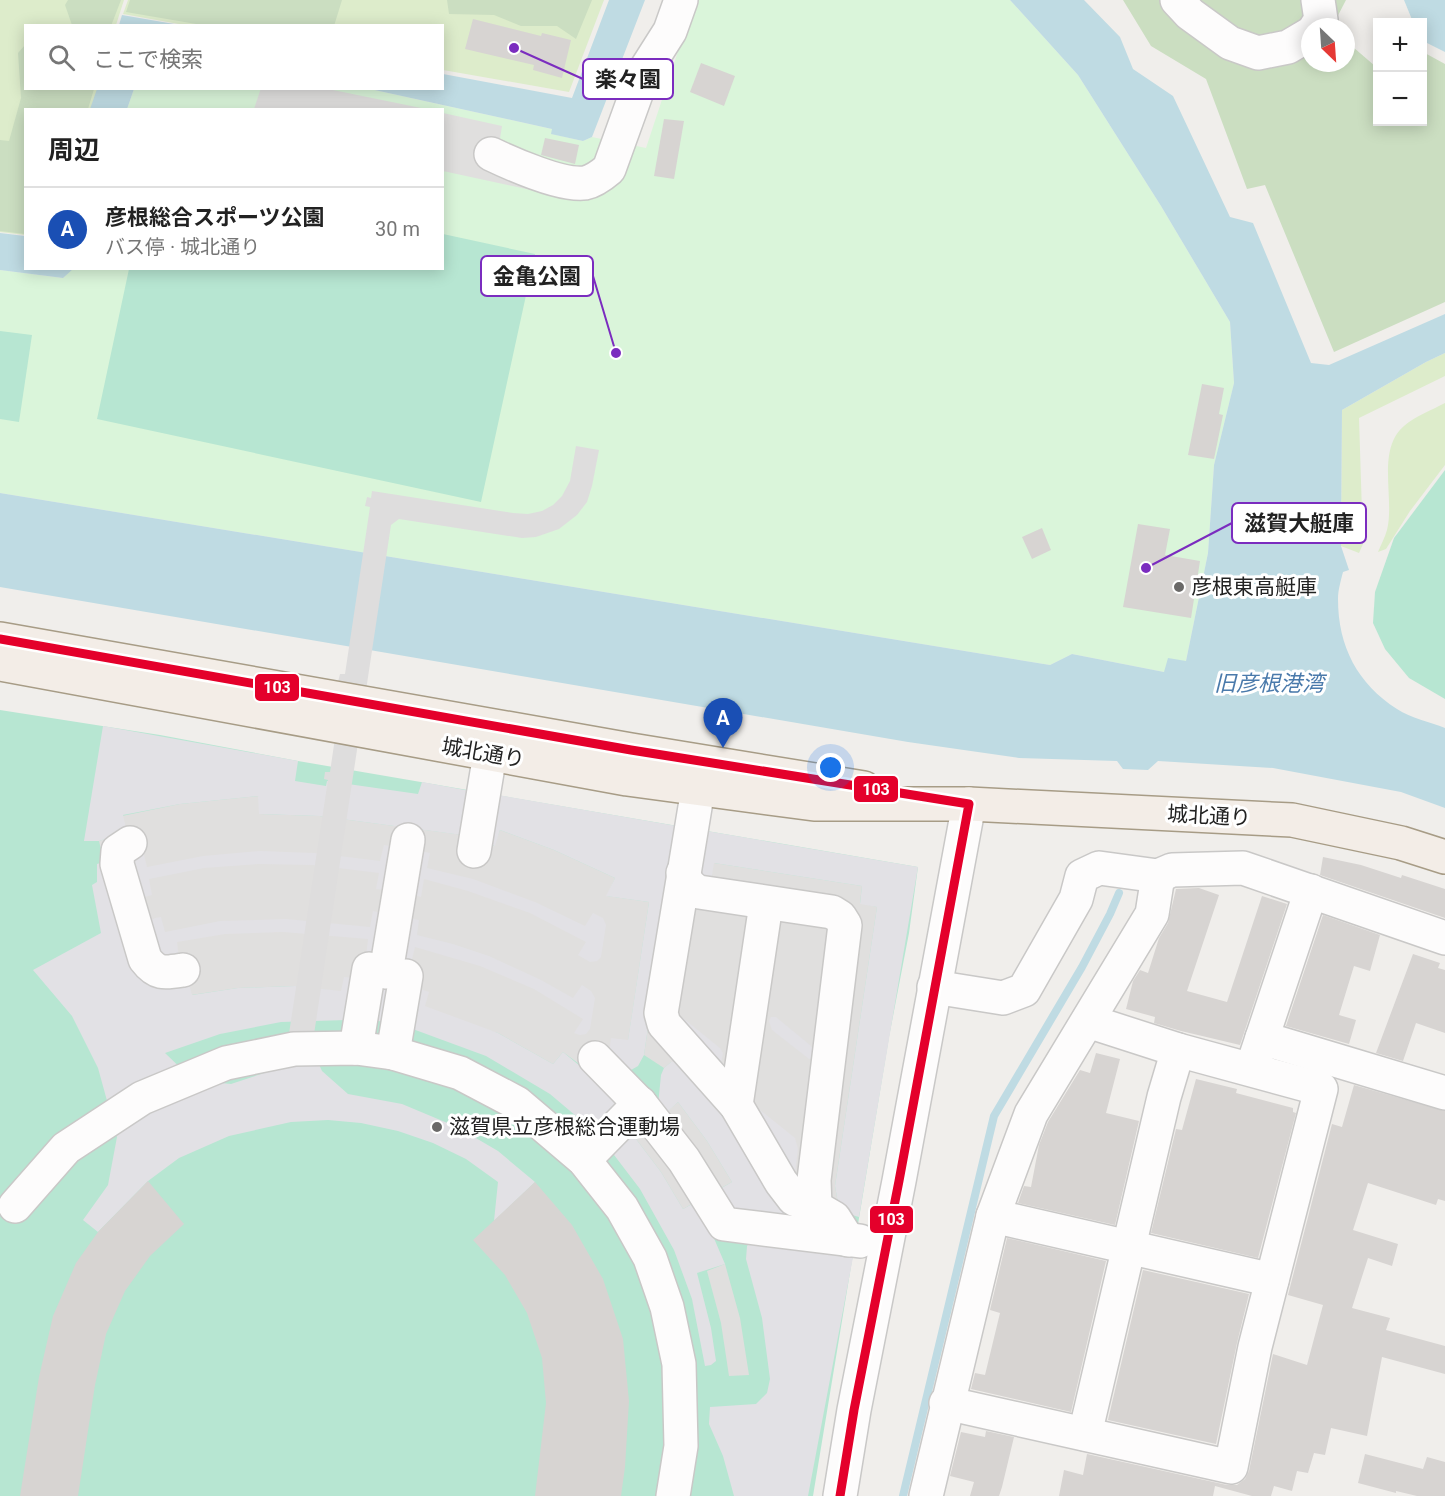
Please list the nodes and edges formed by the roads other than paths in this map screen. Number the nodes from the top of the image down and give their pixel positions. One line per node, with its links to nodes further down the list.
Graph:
1 (681, 0): 6 (street)
2 (1177, 0): 5 (street)
3 (1318, 0): 4 (street)
4 (1321, 18)
5 (1301, 41)
6 (491, 154)
7 (0, 639): 11 (main road, 城北通り)
8 (0, 664): 9 (main road, 城北通り)
9 (490, 754): 10 (main road, 城北通り); 14 (street)
10 (698, 789): 11 (main road, 城北通り); 16 (street)
11 (969, 804): 15 (main road, 城北通り); 23 (street)
12 (408, 840): 22 (street)
13 (130, 843): 21 (street)
14 (474, 850)
15 (1445, 857)
16 (683, 873): 19 (street); 33 (street)
17 (1158, 876): 18 (street); 23 (street); 24 (street)
18 (1311, 891): 20 (street); 25 (street)
19 (766, 904): 33 (street); 36 (street)
20 (1445, 938)
21 (183, 970)
22 (387, 972): 26 (street); 28 (street)
23 (934, 987): 39 (street)
24 (1088, 1021): 27 (street); 37 (street)
25 (1262, 1038): 30 (street); 31 (street)
26 (356, 1048): 28 (street); 35 (street)
27 (1178, 1050): 30 (street); 40 (street)
28 (393, 1053): 34 (street)
29 (595, 1058): 32 (street)
30 (1252, 1069): 41 (street)
31 (1445, 1093)
32 (640, 1103): 34 (street); 38 (street)
33 (736, 1105): 36 (street)
34 (584, 1160): 44 (street)
35 (15, 1206)
36 (815, 1207): 38 (street)
37 (993, 1216): 40 (street); 42 (street)
38 (848, 1240): 39 (street)
39 (886, 1246): 45 (street)
40 (1129, 1247): 41 (street); 43 (street)
41 (1272, 1280): 43 (street)
42 (946, 1403): 43 (street); 46 (street)
43 (1086, 1434)
44 (673, 1496)
45 (840, 1496)
46 (926, 1496)

